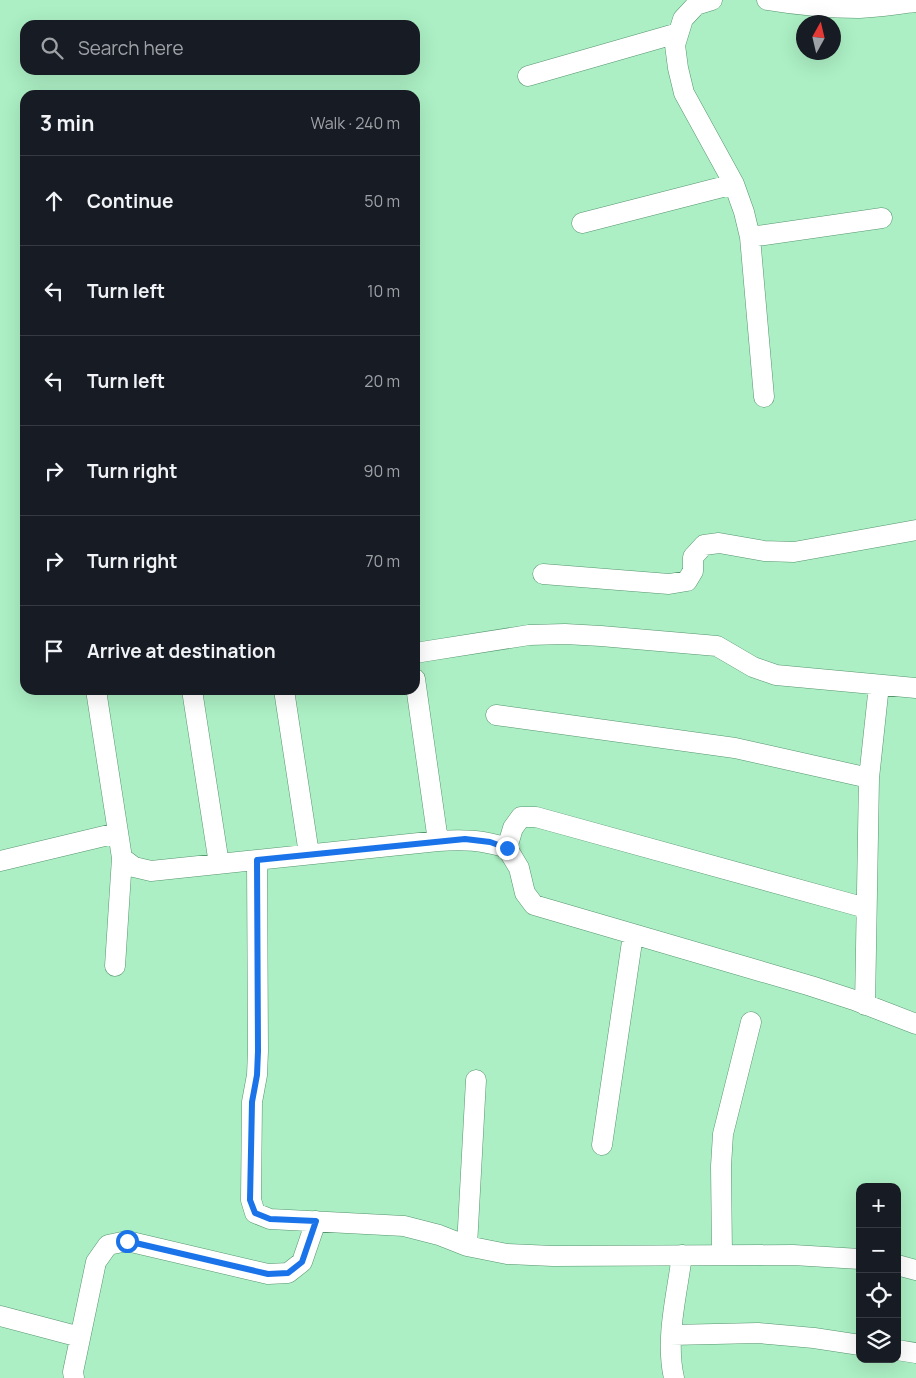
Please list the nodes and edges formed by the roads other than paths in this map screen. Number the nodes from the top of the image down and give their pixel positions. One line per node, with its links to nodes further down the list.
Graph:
1 (766, 0): 3 (street)
2 (701, 2): 4 (street)
3 (916, 2)
4 (678, 33): 5 (street); 6 (street)
5 (528, 76)
6 (734, 184): 8 (street); 9 (street)
7 (882, 218): 9 (street)
8 (582, 223)
9 (750, 237): 10 (street)
10 (764, 397)
11 (916, 530): 12 (street)
12 (543, 574)
13 (420, 652): 14 (street)
14 (879, 685): 15 (street); 21 (street)
15 (916, 688)
16 (97, 695): 22 (street)
17 (193, 695): 29 (street)
18 (285, 695): 25 (street)
19 (417, 695): 23 (street)
20 (496, 715): 21 (street)
21 (869, 778): 30 (street)
22 (117, 833): 26 (street); 28 (street)
23 (438, 841): 24 (street); 25 (street)
24 (507, 848): 30 (street); 31 (street)
25 (309, 854): 27 (street)
26 (122, 858): 29 (street); 32 (street)
27 (257, 860): 29 (street); 38 (street)
28 (0, 861)
29 (219, 864)
30 (866, 908): 33 (street)
31 (634, 935): 33 (street); 37 (street)
32 (115, 966)
33 (865, 1005): 35 (street)
34 (751, 1022): 41 (street)
35 (916, 1024)
36 (476, 1080): 39 (street)
37 (602, 1145)
38 (316, 1221): 39 (street); 47 (street)
39 (467, 1246): 40 (street)
40 (682, 1255): 41 (street); 46 (street)
41 (722, 1255): 42 (street)
42 (856, 1259)
43 (901, 1266): 44 (street)
44 (916, 1270)
45 (0, 1316): 47 (street)
46 (672, 1335): 48 (street); 52 (street)
47 (80, 1337): 51 (street)
48 (856, 1344)
49 (901, 1351): 50 (street)
50 (916, 1353)
51 (74, 1378)
52 (674, 1378)

